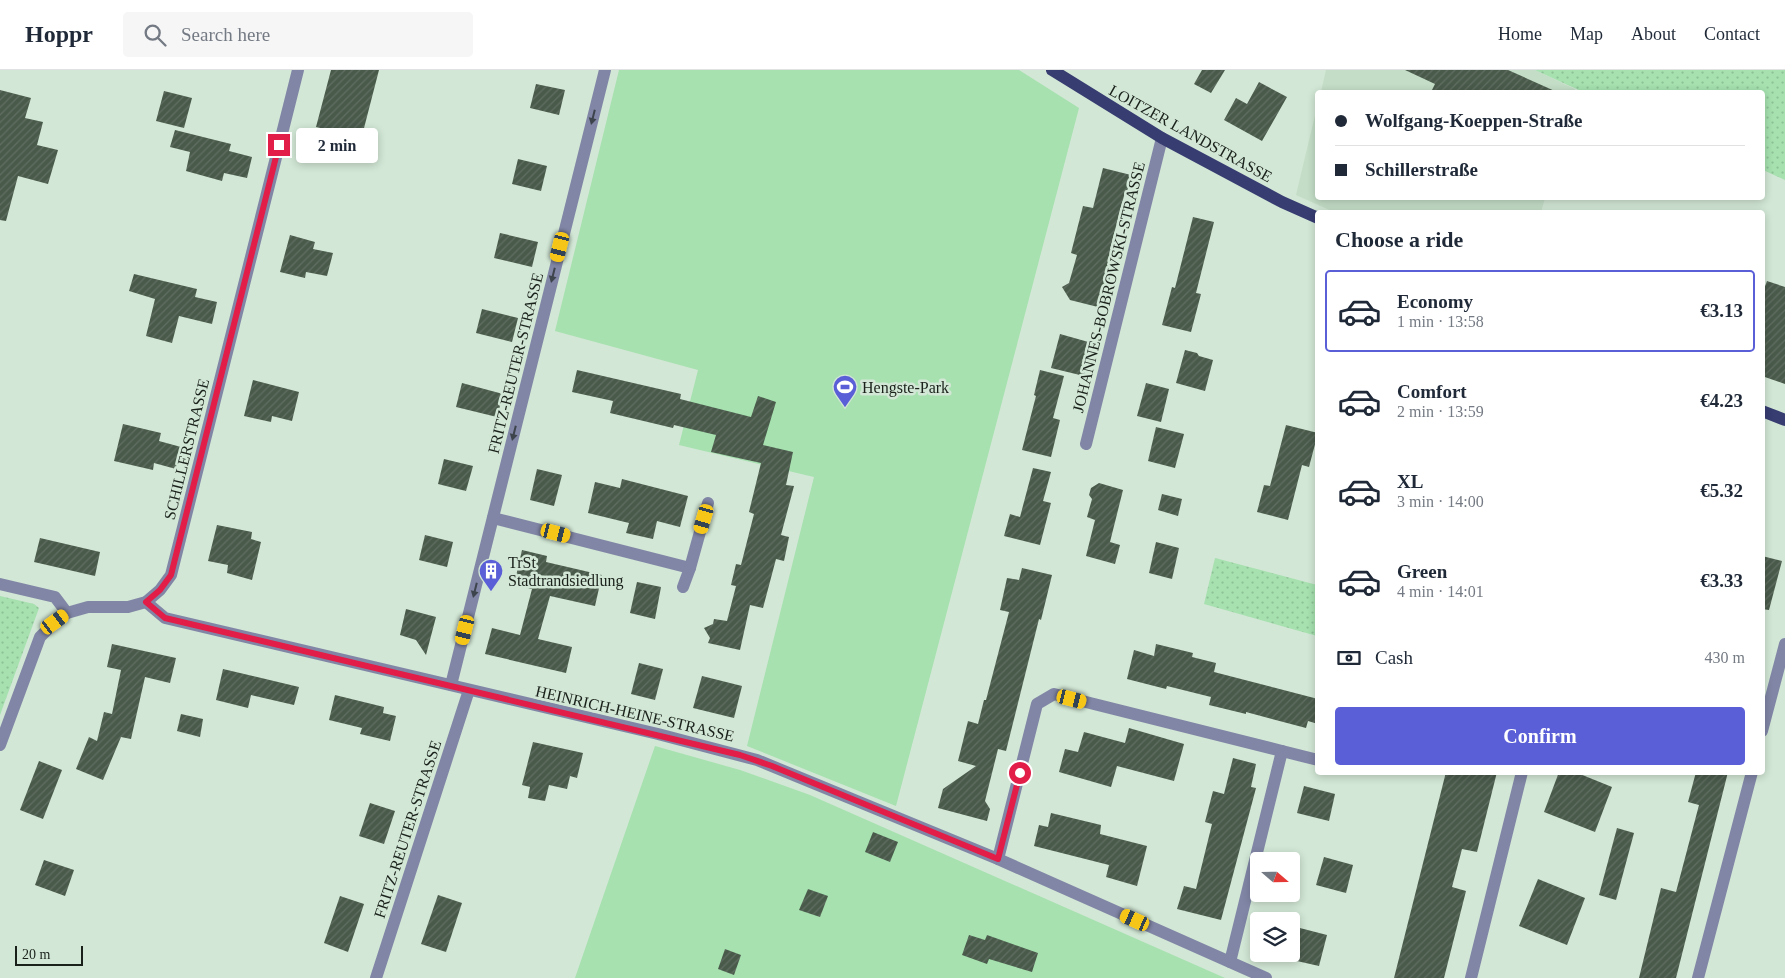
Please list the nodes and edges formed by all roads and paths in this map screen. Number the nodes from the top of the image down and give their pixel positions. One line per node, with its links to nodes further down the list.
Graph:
1 (298, 70): 14 (street, SCHILLERSTRASSE)
2 (605, 70): 10 (street, FRITZ-REUTER-STRASSE, one-way to 10)
3 (1052, 70): 4 (main road, LOITZER LANDSTRASSE)
4 (1162, 138): 5 (main road, LOITZER LANDSTRASSE); 8 (street, JOHANNES-BOBROWSKI-STRASSE)
5 (1315, 217)
6 (1765, 412): 7 (main road)
7 (1785, 420)
8 (1086, 444)
9 (708, 503): 11 (street)
10 (493, 518): 11 (street); 17 (street, FRITZ-REUTER-STRASSE, one-way to 17)
11 (690, 568): 13 (street)
12 (0, 584): 15 (street)
13 (684, 588)
14 (146, 602): 15 (street); 17 (street, HEINRICH-HEINE-STRASSE)
15 (67, 613): 20 (street)
16 (1785, 644): 19 (street)
17 (451, 685): 18 (street, HEINRICH-HEINE-STRASSE)
18 (469, 690): 25 (street, HEINRICH-HEINE-STRASSE); 27 (street, FRITZ-REUTER-STRASSE)
19 (1765, 720)
20 (0, 745)
21 (1282, 751): 22 (street); 25 (street); 26 (street)
22 (1315, 759)
23 (1521, 775): 29 (street)
24 (1751, 775): 30 (street)
25 (998, 859): 26 (street, HEINRICH-HEINE-STRASSE)
26 (1230, 962): 28 (street, HEINRICH-HEINE-STRASSE)
27 (376, 978)
28 (1266, 978)
29 (1471, 978)
30 (1698, 978)

